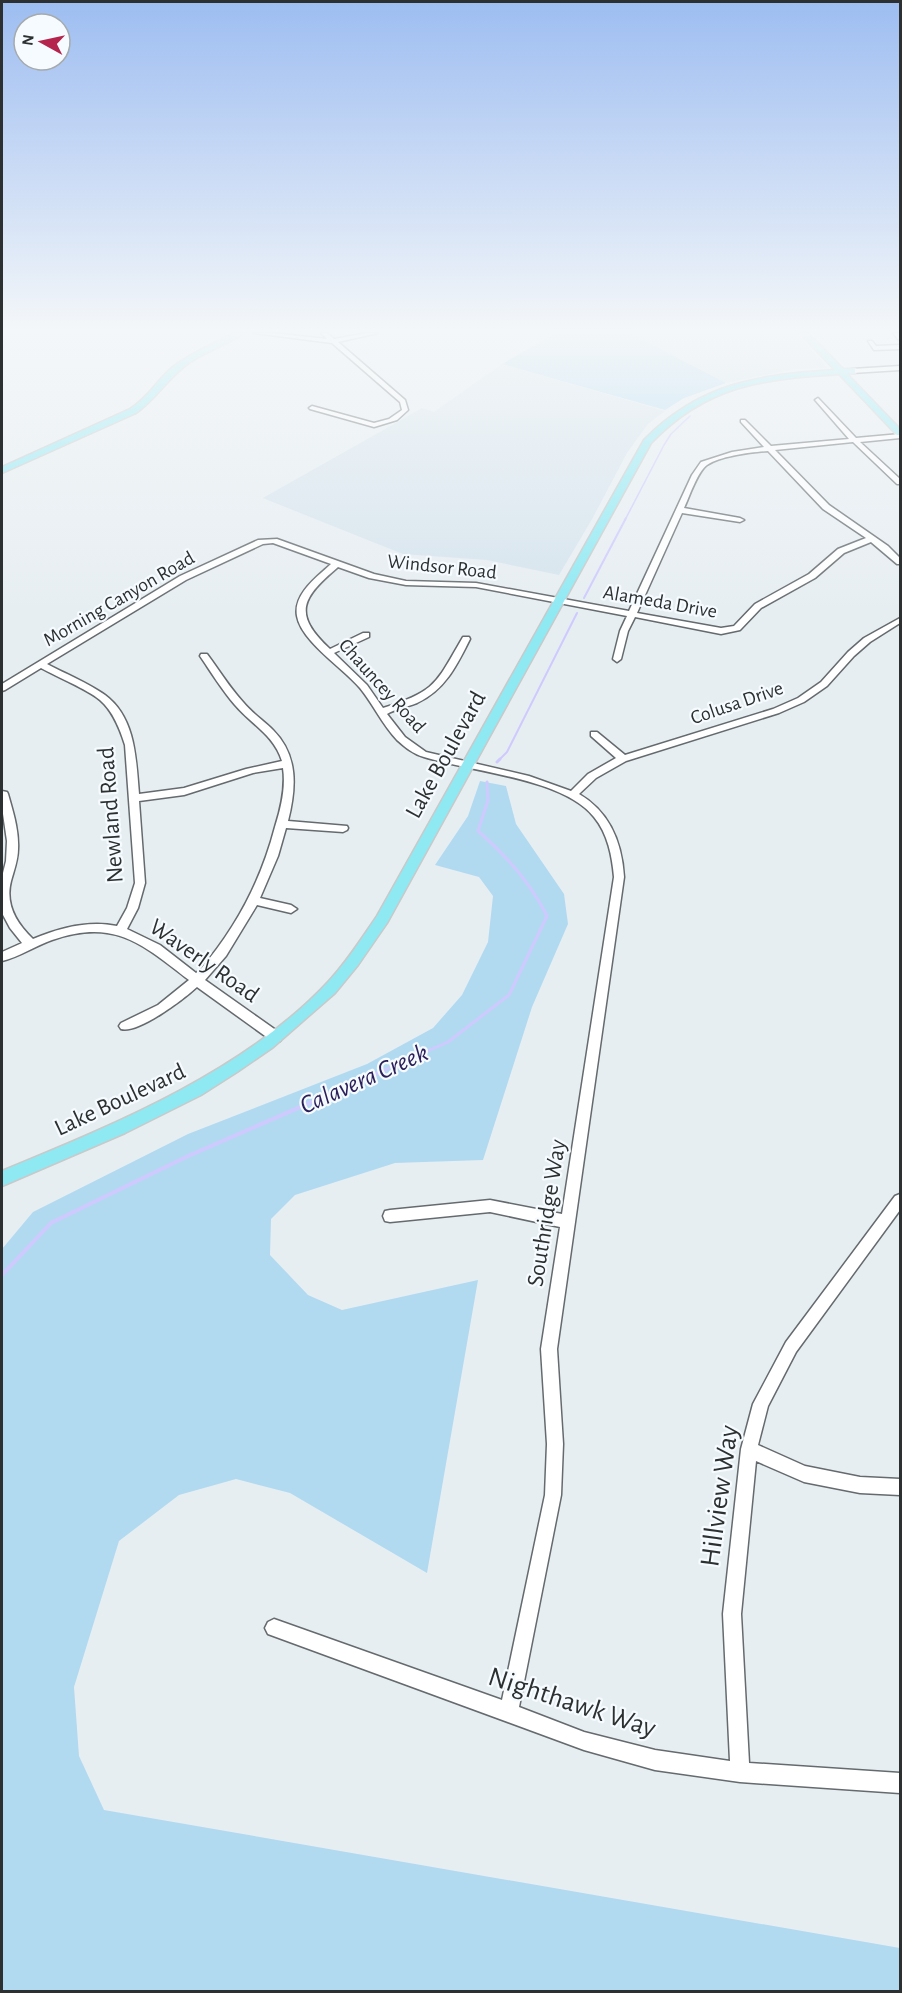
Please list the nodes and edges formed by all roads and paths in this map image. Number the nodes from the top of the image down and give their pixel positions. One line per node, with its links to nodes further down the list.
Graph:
1 (100, 426): 8 (main road)
2 (662, 426): 16 (main road, Lake Boulevard)
3 (748, 426): 7 (street)
4 (841, 426): 6 (street)
5 (900, 435): 6 (street)
6 (855, 441): 7 (street); 9 (street)
7 (769, 449): 10 (street); 12 (street)
8 (2, 470)
9 (900, 482)
10 (680, 510): 11 (street); 17 (street)
11 (740, 520)
12 (871, 539): 14 (street); 17 (street, Alameda Drive)
13 (255, 544): 15 (street, Windsor Road); 24 (street, Morning Canyon Road)
14 (900, 562)
15 (336, 564): 16 (street, Windsor Road); 21 (street, Chauncey Road)
16 (559, 600): 17 (street, Alameda Drive); 30 (main road, Lake Boulevard)
17 (632, 614): 23 (street)
18 (900, 620): 28 (street, Colusa Drive)
19 (366, 635): 21 (street)
20 (466, 639): 26 (street)
21 (328, 653): 26 (street, Chauncey Road)
22 (204, 657): 29 (street)
23 (617, 659)
24 (40, 664): 25 (street, Morning Canyon Road); 34 (street, Newland Road)
25 (2, 688)
26 (380, 712): 30 (street, Chauncey Road)
27 (594, 734): 28 (street)
28 (623, 759): 33 (street, Colusa Drive)
29 (287, 764): 34 (street); 35 (street)
30 (468, 765): 31 (street, Chauncey Road); 44 (main road, Lake Boulevard)
31 (518, 776): 33 (street, Southridge Way)
32 (3, 794): 40 (street)
33 (572, 796): 48 (street, Southridge Way)
34 (134, 798): 39 (street, Newland Road)
35 (282, 824): 36 (street); 37 (street)
36 (343, 828)
37 (255, 901): 38 (street); 42 (street)
38 (291, 909)
39 (119, 931): 40 (street, Waverly Road); 42 (street, Waverly Road)
40 (31, 944): 41 (street, Waverly Road)
41 (2, 957)
42 (196, 980): 43 (street); 44 (street, Waverly Road)
43 (125, 1026)
44 (276, 1037): 45 (main road, Lake Boulevard)
45 (2, 1179)
46 (900, 1200): 49 (street, Hillview Way)
47 (390, 1216): 48 (street)
48 (569, 1222): 52 (street, Southridge Way)
49 (749, 1449): 50 (street); 53 (street, Hillview Way)
50 (900, 1487)
51 (274, 1628): 52 (street, Nighthawk Way)
52 (509, 1712): 53 (street, Nighthawk Way)
53 (740, 1772): 54 (street, Nighthawk Way)
54 (900, 1783)

